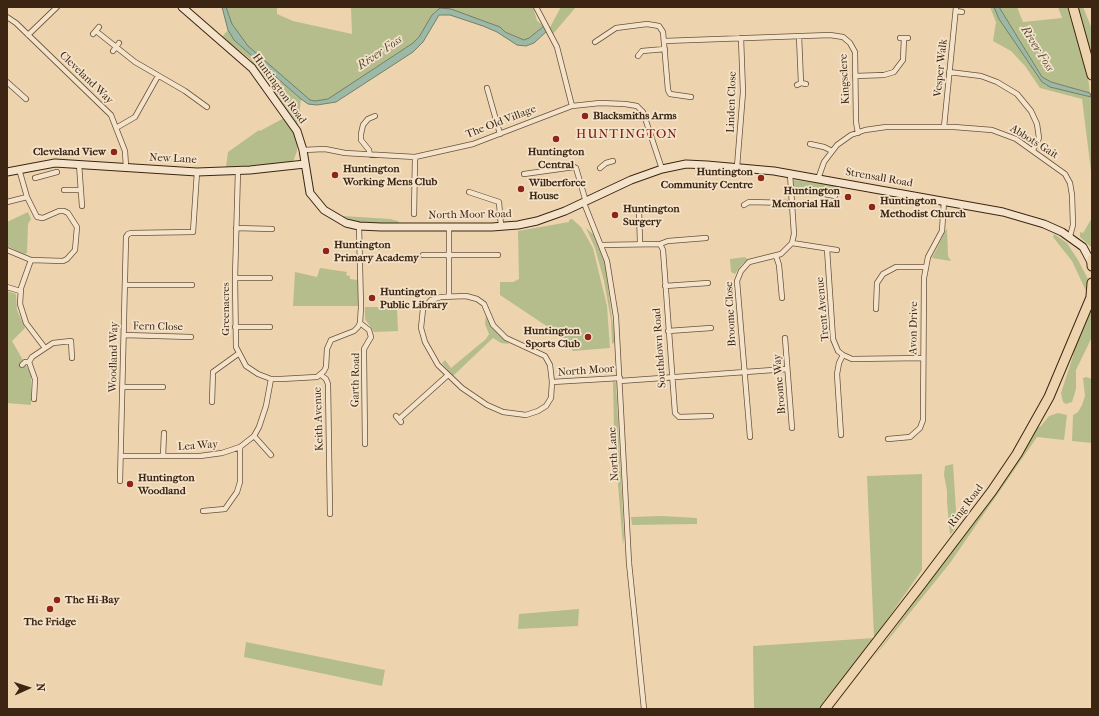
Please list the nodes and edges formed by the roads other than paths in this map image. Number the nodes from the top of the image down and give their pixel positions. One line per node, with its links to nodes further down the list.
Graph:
1 (57, 7): 9 (street)
2 (182, 7): 34 (street, Huntington Road)
3 (536, 7): 26 (street)
4 (1073, 7): 18 (highway)
5 (956, 9): 6 (street, Vesper Walk); 17 (street, Vesper Walk)
6 (962, 12)
7 (7, 17): 9 (street, Cleveland Way)
8 (96, 30): 19 (street)
9 (28, 35): 30 (street, Cleveland Way)
10 (799, 36): 11 (street, Kingsclere); 20 (street, Kingsclere); 22 (street)
11 (741, 38): 13 (street); 44 (street, Linden Close)
12 (904, 38): 20 (street)
13 (664, 41): 14 (street); 15 (street)
14 (595, 42)
15 (665, 49): 16 (street); 24 (street)
16 (638, 56)
17 (949, 72): 29 (street, Vesper Walk); 35 (street)
18 (1092, 75)
19 (158, 76): 27 (street); 30 (street)
20 (855, 76): 31 (street, Kingsclere)
21 (7, 82): 25 (street)
22 (801, 84)
23 (487, 88): 32 (street)
24 (691, 97)
25 (26, 99)
26 (572, 106): 32 (street, The Old Village); 47 (street, The Old Village)
27 (208, 107)
28 (375, 116): 37 (street)
29 (944, 127): 31 (street, Abbots Gait); 35 (street, Abbots Gait)
30 (116, 128): 43 (street, Cleveland Way)
31 (858, 133): 36 (street, Abbots Gait)
32 (500, 134): 38 (street, The Old Village)
33 (809, 144): 36 (street)
34 (303, 150): 37 (street, The Old Village); 41 (street, Huntington Road)
35 (1033, 150): 78 (street, Abbots Gait)
36 (832, 151): 56 (street, Abbots Gait)
37 (370, 155): 38 (street, The Old Village)
38 (415, 157): 70 (street)
39 (613, 161): 45 (street)
40 (79, 164): 42 (street, New Lane); 43 (street, New Lane); 58 (street)
41 (305, 164): 48 (street, New Lane); 71 (street, North Moor Road)
42 (40, 165): 46 (street, New Lane); 54 (street)
43 (126, 167): 51 (street, New Lane)
44 (737, 167): 47 (street, Strensall Road); 53 (street, Strensall Road)
45 (600, 168)
46 (19, 169): 49 (street, New Lane); 62 (street)
47 (662, 169): 65 (street, North Moor Road)
48 (238, 170): 51 (street, New Lane); 74 (street, Greenacres)
49 (7, 172)
50 (57, 172): 54 (street)
51 (197, 172): 77 (street)
52 (524, 174): 65 (street, North Lane)
53 (790, 174): 56 (street, Strensall Road); 59 (street)
54 (42, 176): 55 (street)
55 (35, 178)
56 (818, 179): 63 (street, Strensall Road)
57 (64, 190): 58 (street)
58 (80, 190): 68 (street)
59 (790, 190): 61 (street); 66 (street)
60 (469, 192): 72 (street)
61 (835, 196)
62 (27, 197): 64 (street); 95 (street)
63 (944, 201): 78 (street, Strensall Road); 98 (street, Avon Drive)
64 (7, 202)
65 (585, 202): 72 (street, North Moor Road); 83 (street, North Lane)
66 (791, 203): 67 (street); 81 (street)
67 (744, 205)
68 (82, 206)
69 (639, 210): 80 (street)
70 (414, 214)
71 (360, 226): 73 (street, North Moor Road); 84 (street)
72 (502, 226): 73 (street, North Moor Road)
73 (449, 227): 93 (street)
74 (236, 228): 76 (street); 99 (street, Greenacres)
75 (123, 229): 77 (street)
76 (272, 229)
77 (128, 234): 103 (street, Woodland Way)
78 (1070, 236): 86 (street, Strensall Road)
79 (706, 238): 82 (street)
80 (640, 243): 82 (street); 83 (street)
81 (792, 243): 87 (street); 94 (street, Broome Close)
82 (660, 244): 105 (street, Southdown Road)
83 (602, 245): 133 (street, North Lane)
84 (360, 247): 85 (street); 112 (street)
85 (386, 247)
86 (1083, 247): 90 (street, Strensall Road); 96 (street, Strensall Road)
87 (827, 249): 89 (street); 122 (street, Trent Avenue)
88 (7, 250): 95 (street)
89 (837, 250)
90 (1092, 251)
91 (423, 255): 93 (street)
92 (498, 255): 93 (street)
93 (449, 256): 108 (street)
94 (776, 256): 110 (street); 128 (street, Broome Close)
95 (31, 260): 107 (street)
96 (1092, 260): 97 (highway)
97 (1092, 266)
98 (926, 268): 111 (street); 124 (street, Avon Drive)
99 (235, 278): 100 (street); 113 (street, Greenacres)
100 (270, 278)
101 (708, 283): 105 (street)
102 (1092, 283): 109 (highway, Ring Road)
103 (125, 284): 104 (street); 117 (street, Woodland Way)
104 (192, 285)
105 (665, 286): 116 (street, Southdown Road)
106 (7, 287): 107 (street)
107 (20, 291): 120 (street)
108 (449, 296): 130 (street, North Moor); 134 (street, North Moor)
109 (1092, 296): 156 (highway, Ring Road)
110 (782, 298)
111 (876, 309)
112 (360, 324): 129 (street, Keith Avenue); 147 (street, Garth Road)
113 (235, 327): 114 (street); 121 (street, Greenacres)
114 (270, 327)
115 (711, 328): 116 (street)
116 (668, 331): 131 (street, Southdown Road)
117 (124, 335): 118 (street, Fern Close); 135 (street, Woodland Way)
118 (191, 336)
119 (785, 338): 127 (street, Broome Way)
120 (45, 348): 123 (street); 125 (street)
121 (238, 354): 132 (street); 138 (street)
122 (843, 355): 124 (street); 143 (street)
123 (72, 358)
124 (923, 358): 146 (street, Avon Drive)
125 (29, 362): 126 (street); 137 (street)
126 (22, 365)
127 (787, 369): 128 (street); 141 (street, Broome Way)
128 (744, 372): 131 (street, North Moor); 145 (street, Broome Close)
129 (321, 375): 132 (street); 154 (street, Keith Avenue)
130 (448, 376): 134 (street, North Moor); 140 (street)
131 (671, 377): 133 (street, North Moor); 139 (street, Southdown Road)
132 (271, 379): 144 (street, Lea Way)
133 (620, 379): 134 (street, North Moor); 155 (street, North Lane)
134 (552, 382)
135 (123, 387): 136 (street); 150 (street, Woodland Way)
136 (163, 387)
137 (34, 398)
138 (212, 402)
139 (711, 416)
140 (399, 419)
141 (793, 428)
142 (164, 433): 151 (street, Lea Way)
143 (841, 435)
144 (254, 436): 148 (street, Lea Way); 149 (street)
145 (750, 438)
146 (891, 438)
147 (365, 444)
148 (240, 447): 151 (street, Lea Way); 153 (street)
149 (271, 455)
150 (121, 456): 151 (street, Lea Way); 152 (street, Woodland Way)
151 (163, 456)
152 (120, 481)
153 (203, 511)
154 (330, 514)
155 (644, 709)
156 (825, 709)

